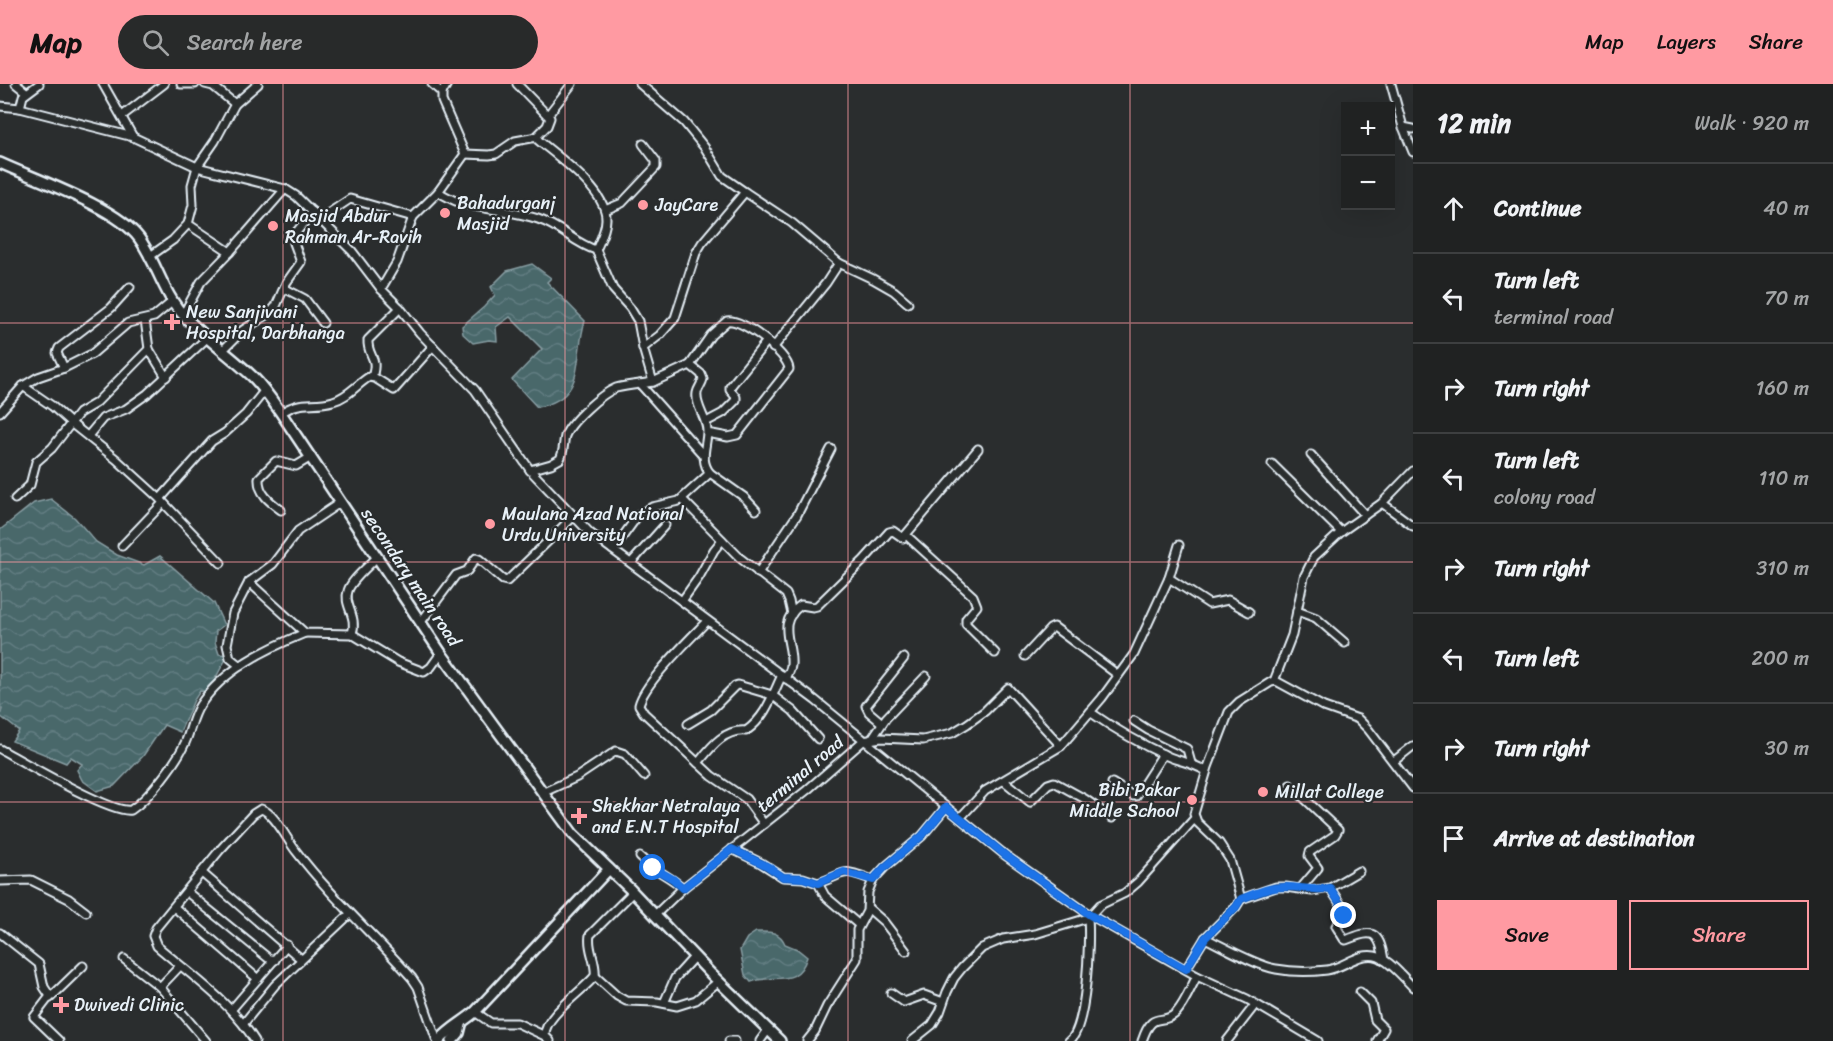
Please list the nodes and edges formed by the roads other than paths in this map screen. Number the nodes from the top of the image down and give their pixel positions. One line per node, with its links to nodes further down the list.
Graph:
1 (16, 84): 15 (street)
2 (39, 84): 15 (street)
3 (103, 84): 21 (street)
4 (164, 84): 21 (street)
5 (181, 84): 6 (street)
6 (195, 84)
7 (205, 84): 17 (street)
8 (258, 84): 17 (street)
9 (432, 84): 16 (street)
10 (447, 84): 16 (street)
11 (517, 84): 20 (street)
12 (572, 84): 20 (street)
13 (640, 84): 33 (street)
14 (1390, 84): 22 (street)
15 (26, 92): 19 (street)
16 (442, 93): 28 (street)
17 (235, 104): 30 (street)
18 (0, 106): 19 (street)
19 (20, 108): 24 (street)
20 (548, 115): 25 (street)
21 (122, 116): 24 (street)
22 (1403, 127): 23 (street); 27 (street)
23 (1413, 129)
24 (133, 137): 30 (street)
25 (537, 137): 28 (street); 34 (street)
26 (643, 144): 34 (street)
27 (1413, 152)
28 (465, 154): 32 (street)
29 (0, 163): 41 (main road, secondary main road)
30 (196, 167): 31 (street); 38 (street)
31 (285, 189): 35 (street); 40 (street)
32 (438, 192): 36 (street); 39 (street)
33 (745, 192): 42 (street); 55 (street)
34 (605, 210): 39 (street)
35 (313, 212): 37 (street); 44 (street)
36 (413, 217): 37 (street); 45 (street)
37 (320, 219): 45 (street)
38 (188, 224): 40 (street); 41 (street)
39 (596, 250): 55 (street)
40 (231, 252): 49 (street)
41 (149, 257): 46 (main road, secondary main road)
42 (838, 263): 47 (street); 56 (street)
43 (130, 286): 60 (street)
44 (284, 288): 51 (street); 58 (street)
45 (381, 289): 48 (street)
46 (173, 301): 49 (main road, secondary main road); 50 (street)
47 (909, 303)
48 (400, 308): 54 (street); 61 (street)
49 (183, 315): 52 (main road, secondary main road)
50 (145, 320): 57 (street); 60 (street)
51 (323, 323)
52 (207, 338): 58 (main road, secondary main road); 62 (street)
53 (766, 341): 56 (street); 59 (street); 69 (street)
54 (434, 346): 61 (street); 79 (street)
55 (643, 348): 63 (street)
56 (773, 348): 71 (street)
57 (148, 349): 62 (street); 70 (street)
58 (222, 351): 66 (main road, secondary main road)
59 (690, 365): 63 (street); 69 (street)
60 (64, 368): 65 (street)
61 (372, 376): 68 (street)
62 (166, 377): 72 (street)
63 (653, 382): 64 (street)
64 (640, 384): 76 (street); 79 (street)
65 (23, 386): 67 (street); 70 (street)
66 (265, 390): 68 (main road, secondary main road); 84 (street)
67 (0, 412)
68 (281, 412): 77 (main road, secondary main road)
69 (706, 422): 71 (street)
70 (72, 424): 72 (street); 83 (street)
71 (707, 433): 76 (street)
72 (88, 436): 84 (street)
73 (831, 449): 102 (street)
74 (978, 449): 94 (street)
75 (1311, 455): 89 (street)
76 (704, 456): 81 (street)
77 (311, 457): 85 (main road, secondary main road); 87 (street)
78 (1272, 464): 93 (street)
79 (530, 470): 90 (street)
80 (1413, 471): 86 (street)
81 (710, 473): 82 (street); 88 (street)
82 (682, 499): 95 (street); 98 (street)
83 (15, 500)
84 (161, 501): 97 (street); 100 (street)
85 (341, 502): 99 (main road, secondary main road); 104 (street)
86 (1382, 503): 89 (street); 92 (street)
87 (281, 510)
88 (756, 510)
89 (1365, 515): 93 (street)
90 (574, 516): 98 (street); 110 (street)
91 (665, 525): 101 (street)
92 (1413, 526)
93 (1341, 531): 106 (street)
94 (906, 535): 108 (street); 115 (street)
95 (722, 540): 102 (street); 105 (street)
96 (1179, 545): 103 (street)
97 (122, 546)
98 (613, 550): 101 (street)
99 (377, 557): 110 (main road, secondary main road); 112 (street)
100 (221, 563)
101 (631, 563): 105 (street)
102 (759, 573): 108 (street)
103 (1169, 578): 107 (street); 119 (street)
104 (249, 582): 111 (street); 118 (street)
105 (682, 601): 109 (street)
106 (1297, 611): 113 (street); 122 (street)
107 (1249, 612)
108 (792, 614): 121 (street)
109 (707, 621): 121 (street); 136 (street)
110 (421, 622): 114 (main road, secondary main road)
111 (305, 633): 112 (street); 118 (street)
112 (352, 634): 114 (street)
113 (1346, 643)
114 (441, 653): 144 (main road, secondary main road)
115 (995, 653)
116 (1025, 656): 119 (street)
117 (904, 657): 126 (street)
118 (240, 666): 133 (street)
119 (1118, 675): 124 (street)
120 (926, 676): 126 (street)
121 (784, 677): 123 (street); 130 (street)
122 (1274, 681): 135 (street); 138 (street)
123 (772, 695): 127 (street); 128 (street); 136 (street)
124 (1090, 712): 131 (street); 134 (street)
125 (1134, 721): 137 (street)
126 (882, 723): 129 (street)
127 (688, 724)
128 (818, 739)
129 (871, 740): 130 (street, terminal road); 131 (street, terminal road)
130 (863, 741): 145 (street); 149 (street, terminal road)
131 (1061, 746): 140 (street)
132 (1413, 746): 135 (street)
133 (0, 749)
134 (1162, 754): 137 (street); 141 (street)
135 (1394, 761): 143 (street)
136 (698, 762): 149 (street)
137 (1191, 763): 138 (street)
138 (1206, 771): 148 (street)
139 (644, 776): 144 (street)
140 (1004, 781): 146 (street); 147 (street)
141 (1112, 783)
142 (1290, 784): 159 (street)
143 (1413, 788)
144 (542, 793): 152 (main road, secondary main road)
145 (946, 807): 146 (street); 155 (street)
146 (960, 818): 169 (street)
147 (1112, 818)
148 (1195, 818): 163 (street); 169 (street)
149 (764, 824): 150 (street, terminal road)
150 (732, 849): 157 (street); 158 (street, terminal road)
151 (640, 857): 158 (street)
152 (609, 869): 162 (main road, secondary main road); 196 (main road)
153 (1359, 871): 160 (street)
154 (202, 873): 161 (street); 167 (street); 173 (street)
155 (873, 880): 157 (street); 165 (street)
156 (0, 881): 166 (street)
157 (818, 883): 170 (street)
158 (683, 888): 168 (street, terminal road)
159 (1301, 888): 160 (street); 163 (street)
160 (1330, 888): 179 (street)
161 (187, 892): 164 (street); 178 (street)
162 (633, 892): 168 (main road, secondary main road); 183 (street)
163 (1241, 899): 172 (street)
164 (174, 907): 181 (street); 185 (street)
165 (868, 908): 170 (street); 174 (street)
166 (86, 912)
167 (350, 914): 177 (street); 204 (street)
168 (655, 915): 175 (main road, secondary main road)
169 (1089, 917): 182 (street); 192 (street); 212 (street)
170 (859, 925): 210 (street)
171 (0, 933): 191 (street)
172 (1205, 938): 179 (street); 182 (street)
173 (287, 945): 177 (street); 178 (street)
174 (906, 951)
175 (694, 957): 186 (main road, secondary main road); 193 (street)
176 (124, 959): 187 (street)
177 (301, 959): 197 (street)
178 (274, 960): 185 (street)
179 (1384, 960): 188 (street)
180 (83, 966): 191 (street)
181 (180, 966): 187 (street); 195 (street)
182 (1186, 969): 184 (street)
183 (595, 976): 193 (street); 200 (street)
184 (1197, 976): 194 (street); 213 (street)
185 (258, 979): 195 (street)
186 (719, 981): 193 (street); 199 (main road, secondary main road)
187 (160, 987): 202 (street)
188 (1413, 987)
189 (1360, 992): 216 (street)
190 (891, 993): 192 (street)
191 (50, 998): 201 (street)
192 (944, 1002): 211 (street)
193 (664, 1004)
194 (1255, 1005): 214 (street); 215 (street)
195 (232, 1009): 197 (street)
196 (475, 1011): 198 (main road); 200 (street)
197 (244, 1023): 203 (street)
198 (461, 1025): 204 (main road); 205 (main road)
199 (768, 1030): 208 (street); 209 (main road, secondary main road)
200 (548, 1039)
201 (59, 1041)
202 (206, 1041)
203 (255, 1041)
204 (438, 1041)
205 (452, 1041)
206 (729, 1041): 207 (street)
207 (735, 1041)
208 (760, 1041)
209 (780, 1041)
210 (807, 1041)
211 (912, 1041)
212 (1069, 1041)
213 (1143, 1041)
214 (1227, 1041)
215 (1318, 1041)
216 (1377, 1041)

